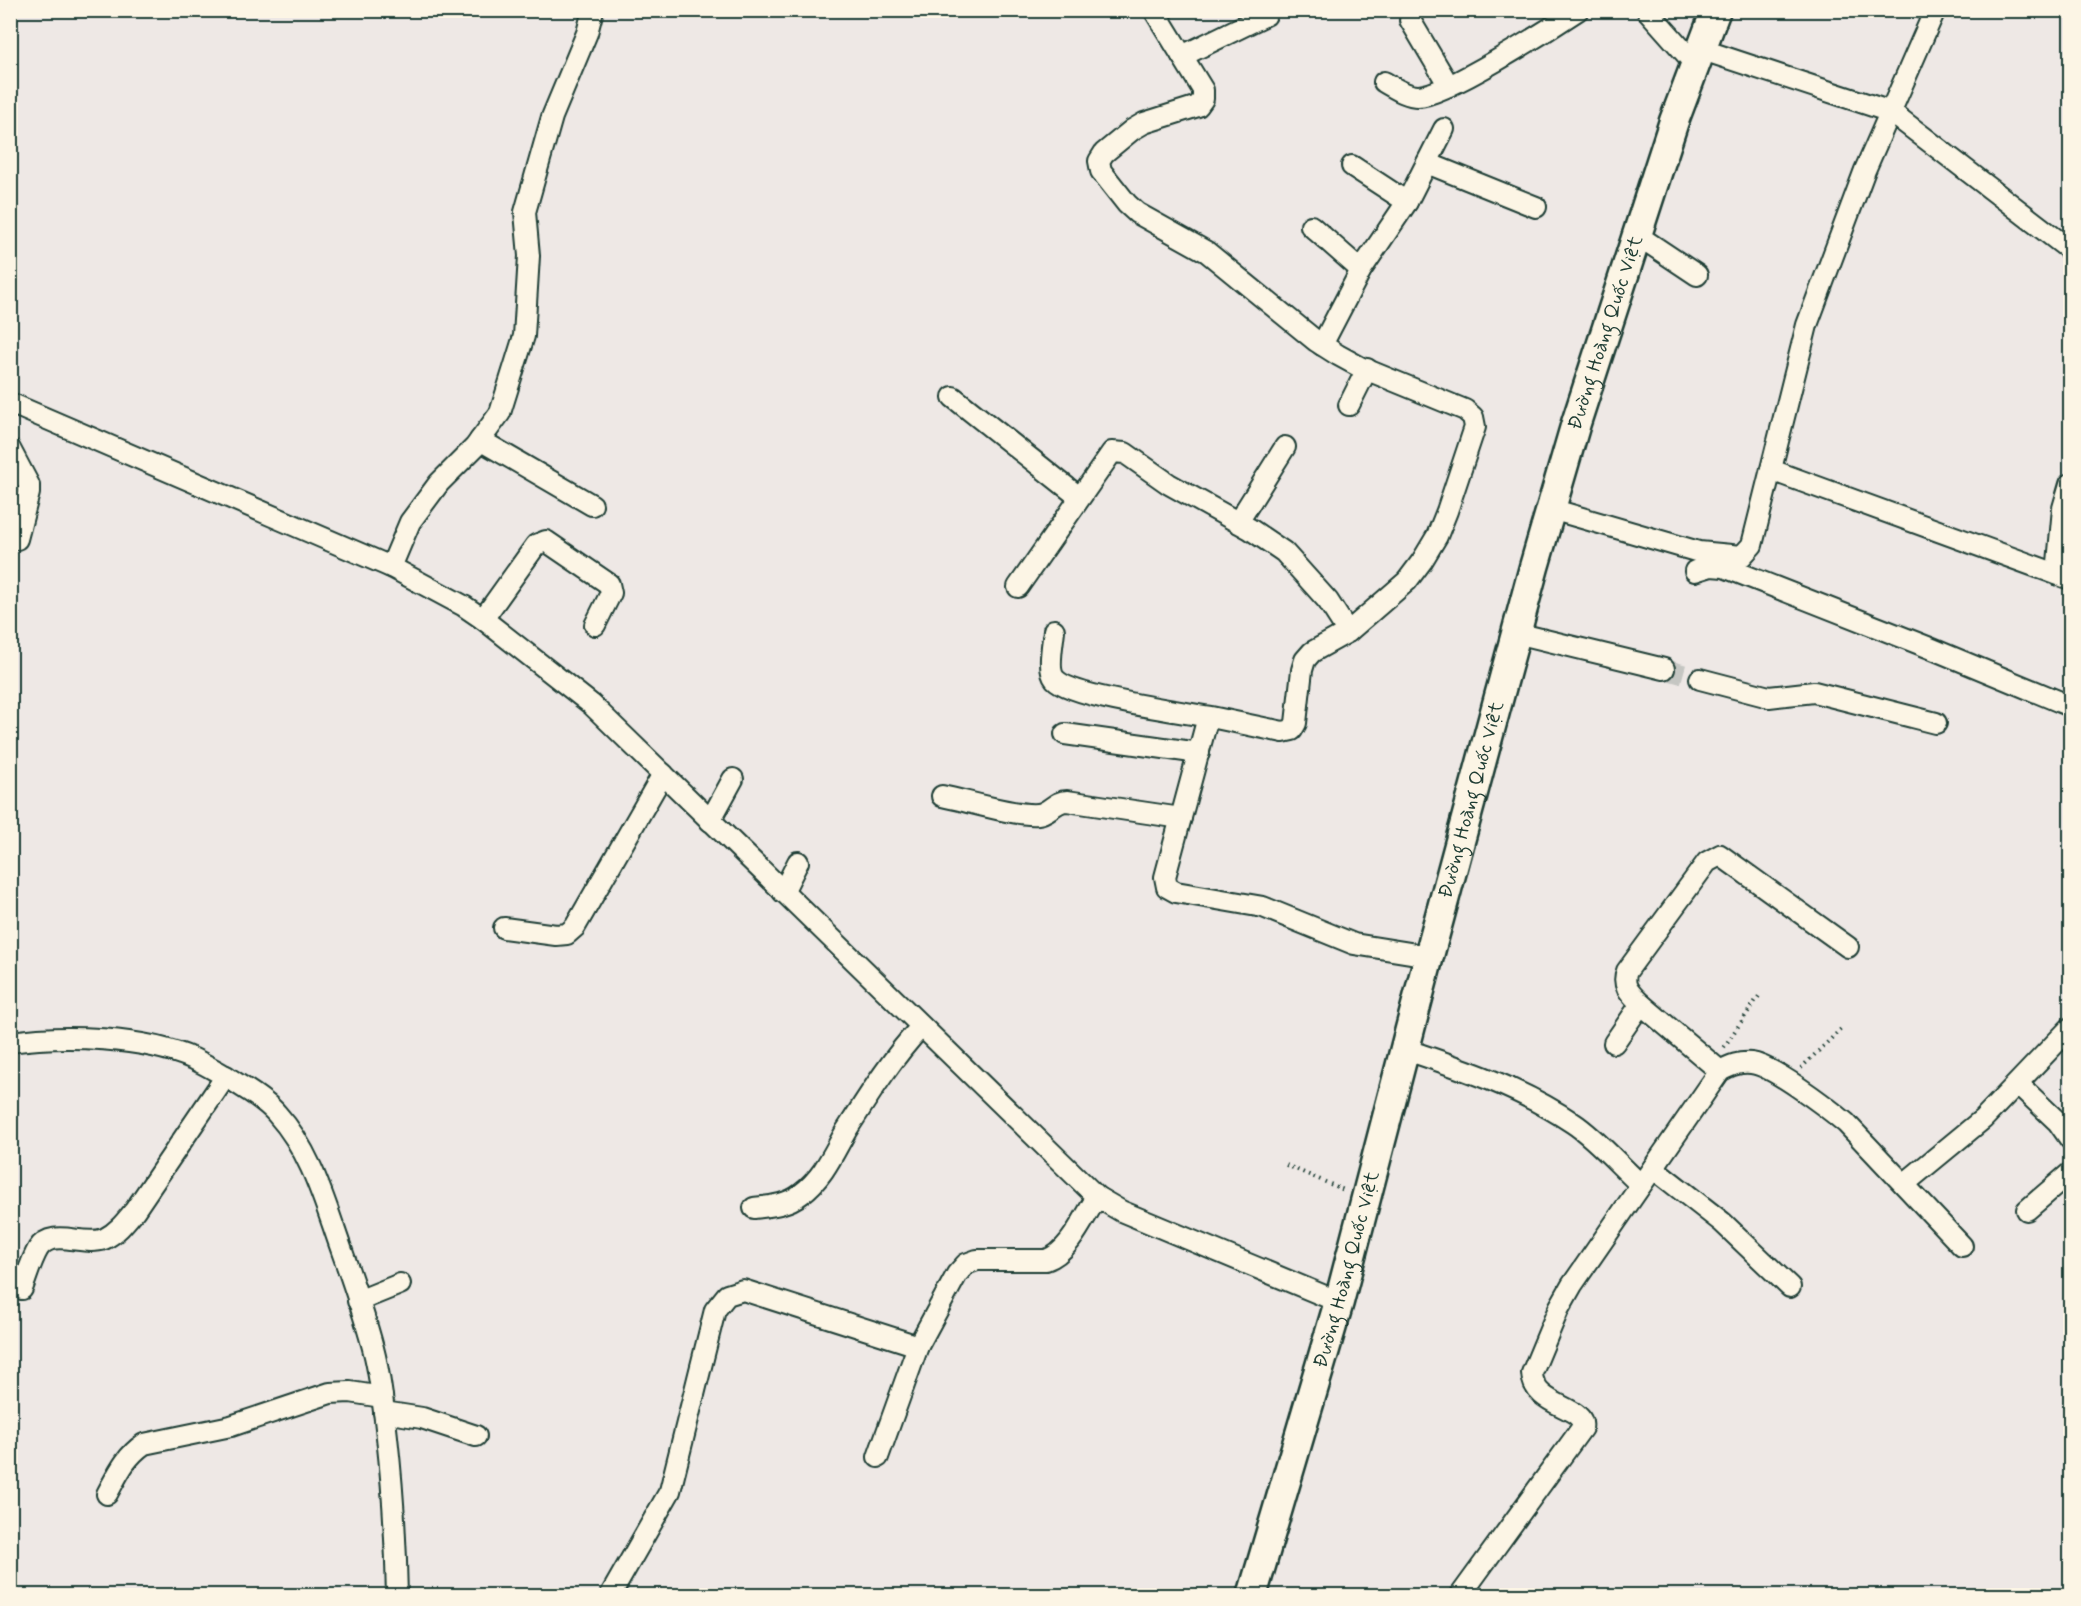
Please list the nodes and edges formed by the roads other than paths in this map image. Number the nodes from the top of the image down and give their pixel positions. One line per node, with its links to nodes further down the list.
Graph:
1 (593, 10): 29 (street)
2 (1154, 10): 9 (street)
3 (1578, 10): 12 (street)
4 (1647, 10): 10 (street)
5 (1716, 10): 10 (highway, Đường Hoàng Quốc Việt)
6 (1935, 10): 13 (street)
7 (1266, 15): 9 (street)
8 (1410, 20): 12 (street)
9 (1182, 56): 24 (street)
10 (1697, 57): 13 (street); 20 (highway, Đường Hoàng Quốc Việt)
11 (1384, 82): 12 (street)
12 (1449, 86)
13 (1891, 112): 21 (street); 32 (street)
14 (1444, 129): 15 (street)
15 (1427, 163): 17 (street); 18 (street)
16 (1352, 166): 17 (street)
17 (1407, 202): 22 (street)
18 (1536, 207)
19 (1311, 226): 22 (street)
20 (1637, 235): 23 (street); 36 (highway, Đường Hoàng Quốc Việt)
21 (2070, 250)
22 (1361, 270): 24 (street)
23 (1697, 275)
24 (1322, 345): 25 (street)
25 (1367, 369): 27 (street); 46 (street)
26 (953, 398): 34 (street)
27 (1349, 405)
28 (12, 409): 39 (street)
29 (480, 440): 35 (street); 39 (street)
30 (1285, 447): 37 (street)
31 (10, 449): 38 (street)
32 (1771, 470): 36 (street); 41 (street)
33 (2070, 484): 41 (street)
34 (1079, 497): 37 (street); 42 (street)
35 (592, 505)
36 (1551, 509): 47 (highway, Đường Hoàng Quốc Việt)
37 (1238, 522): 46 (street)
38 (17, 539)
39 (391, 567): 43 (street)
40 (1695, 571): 50 (street)
41 (2064, 576)
42 (1018, 587)
43 (483, 618): 44 (street); 55 (street)
44 (595, 625)
45 (1054, 630): 51 (street)
46 (1348, 632): 51 (street)
47 (1516, 633): 48 (street); 64 (highway, Đường Hoàng Quốc Việt)
48 (1664, 669)
49 (1700, 679): 52 (street)
50 (2070, 706)
51 (1208, 717): 54 (street)
52 (1936, 723)
53 (1065, 734): 54 (street)
54 (1199, 753): 58 (street)
55 (663, 774): 59 (street); 62 (street)
56 (733, 779): 59 (street)
57 (942, 796): 58 (street)
58 (1181, 818): 64 (street)
59 (710, 821): 61 (street)
60 (798, 862): 61 (street)
61 (783, 892): 66 (street)
62 (504, 928)
63 (1848, 947): 65 (street)
64 (1429, 956): 70 (highway, Đường Hoàng Quốc Việt)
65 (1641, 1004): 69 (street); 71 (street)
66 (921, 1027): 79 (street); 80 (street)
67 (2070, 1028): 73 (street)
68 (10, 1042): 72 (street)
69 (1614, 1043)
70 (1404, 1049): 78 (street); 87 (highway, Đường Hoàng Quốc Việt)
71 (1716, 1068): 75 (street); 77 (street)
72 (226, 1076): 85 (street); 86 (street)
73 (2018, 1084): 74 (street); 77 (street)
74 (2070, 1139)
75 (1653, 1168): 78 (street); 84 (street)
76 (2070, 1173): 81 (street)
77 (1904, 1184): 82 (street)
78 (1641, 1185): 96 (street)
79 (1097, 1197): 87 (street); 88 (street)
80 (754, 1208)
81 (2027, 1210)
82 (1962, 1246)
83 (400, 1284): 86 (street)
84 (1790, 1287)
85 (22, 1289)
86 (358, 1301): 89 (street)
87 (1338, 1302): 95 (highway, Đường Hoàng Quốc Việt)
88 (918, 1346): 91 (street); 94 (street)
89 (383, 1405): 90 (street); 92 (street); 93 (street)
90 (476, 1436)
91 (878, 1457)
92 (108, 1494)
93 (397, 1596)
94 (610, 1596)
95 (1252, 1596)
96 (1460, 1596)

